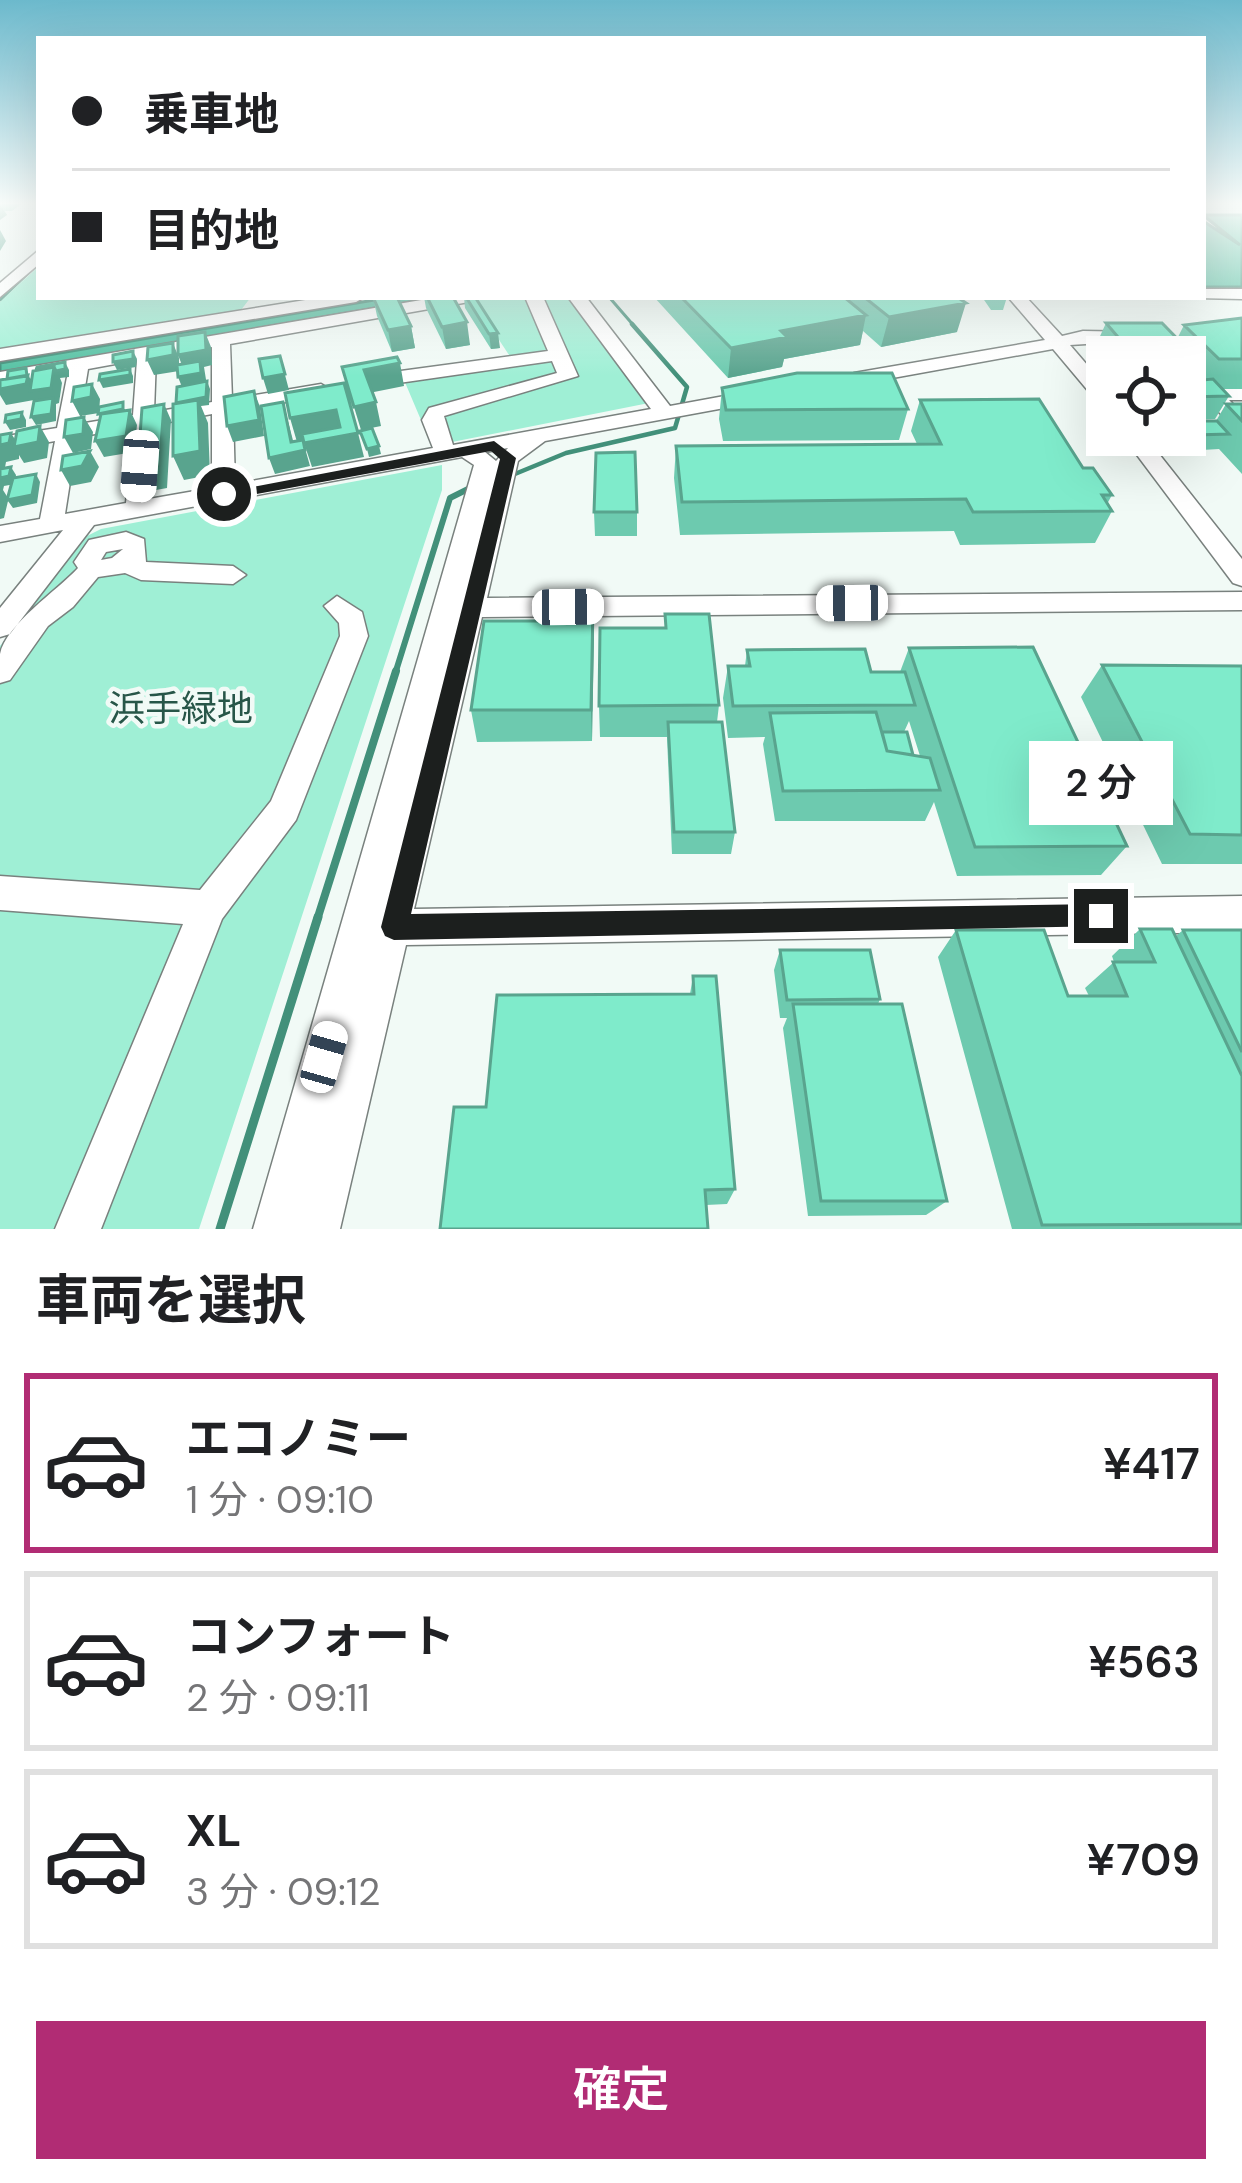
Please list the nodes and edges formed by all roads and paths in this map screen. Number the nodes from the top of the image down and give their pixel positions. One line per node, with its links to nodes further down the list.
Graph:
1 (32, 261): 2 (street)
2 (0, 292)
3 (1206, 294): 4 (street)
4 (1242, 294)
5 (320, 300): 10 (street)
6 (452, 300): 12 (street)
7 (534, 300): 16 (street)
8 (579, 300): 27 (street)
9 (1020, 300): 13 (street)
10 (261, 305): 15 (street)
11 (1086, 336): 13 (street)
12 (220, 340): 14 (street); 26 (street)
13 (1058, 343): 18 (street); 20 (street)
14 (147, 352): 17 (street); 28 (street)
15 (0, 355)
16 (557, 356): 21 (street); 34 (street)
17 (79, 364): 19 (street); 31 (street)
18 (1086, 376)
19 (4, 377): 25 (street)
20 (832, 383)
21 (356, 384)
22 (334, 388): 26 (street)
23 (788, 391): 27 (street)
24 (1242, 394): 29 (street)
25 (0, 405)
26 (219, 407): 28 (street); 35 (street)
27 (665, 413): 34 (street)
28 (143, 420): 31 (street); 36 (street)
29 (1242, 425): 30 (street)
30 (1206, 426)
31 (67, 433): 32 (street); 38 (street)
32 (0, 444)
33 (1149, 456): 40 (street)
34 (484, 465): 35 (street); 43 (street)
35 (224, 494): 36 (street)
36 (137, 511): 38 (street)
37 (0, 534): 38 (street)
38 (80, 539): 39 (street); 44 (street); 45 (street)
39 (233, 575)
40 (1242, 577)
41 (1242, 601): 43 (street)
42 (337, 605): 47 (street)
43 (461, 608): 49 (street)
44 (0, 627)
45 (0, 673)
46 (0, 893): 47 (street)
47 (208, 908): 50 (street)
48 (1242, 914): 49 (street)
49 (377, 927): 51 (street); 52 (street)
50 (78, 1229)
51 (276, 1229)
52 (317, 1229)

